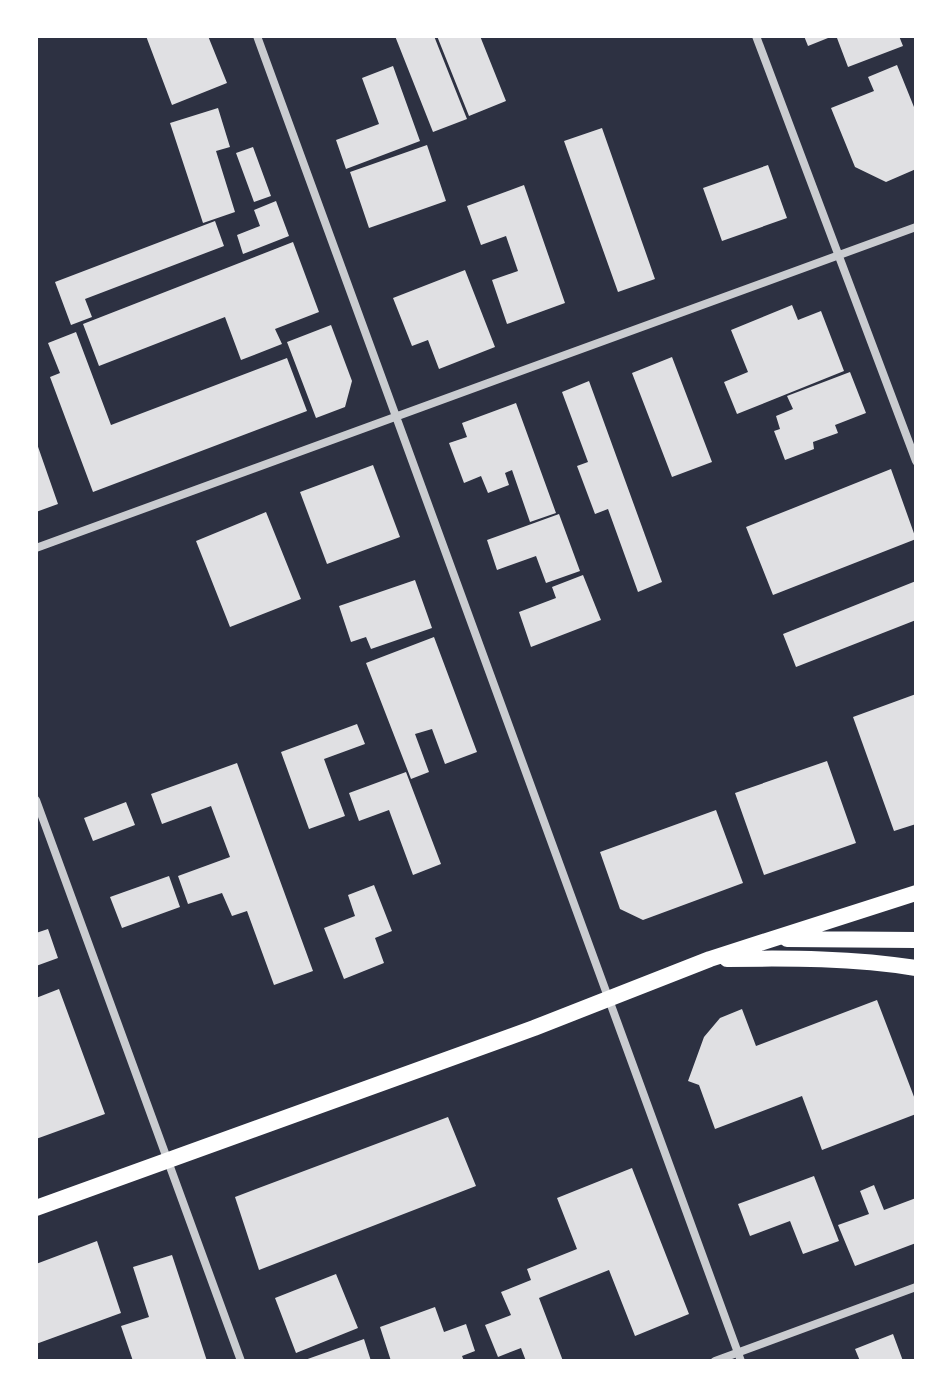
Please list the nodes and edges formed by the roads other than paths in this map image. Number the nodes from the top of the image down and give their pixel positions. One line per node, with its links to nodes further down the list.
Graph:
1 (257, 36): 5 (street)
2 (756, 36): 4 (street)
3 (916, 227): 4 (street)
4 (839, 255): 5 (street); 6 (street)
5 (395, 417): 7 (street); 14 (street)
6 (916, 461)
7 (36, 548)
8 (36, 800): 15 (street)
9 (916, 893): 10 (main road)
10 (770, 939): 11 (main road); 12 (main road)
11 (916, 940)
12 (710, 959): 13 (main road); 14 (main road)
13 (916, 968)
14 (607, 998): 15 (main road); 18 (street)
15 (168, 1161): 16 (main road); 19 (street)
16 (36, 1208)
17 (916, 1287): 18 (street)
18 (739, 1357): 20 (street)
19 (241, 1361)
20 (715, 1361)

